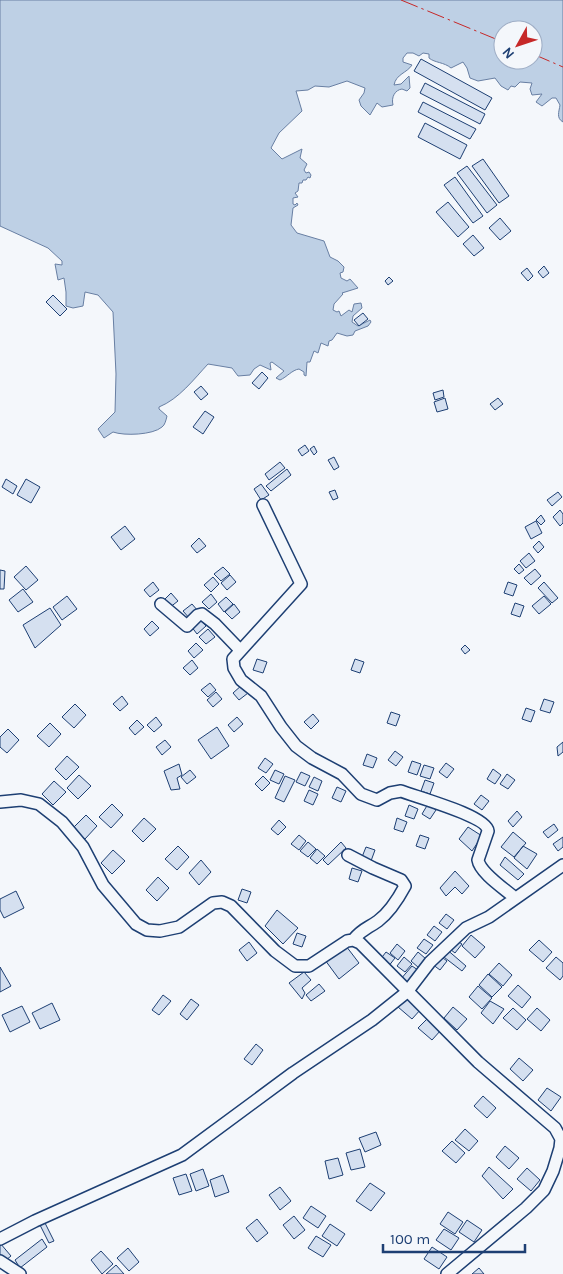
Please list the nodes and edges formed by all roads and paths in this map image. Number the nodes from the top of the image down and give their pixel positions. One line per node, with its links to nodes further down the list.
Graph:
1 (263, 505): 3 (street)
2 (161, 604): 3 (street)
3 (240, 650): 7 (street)
4 (0, 802): 8 (street)
5 (348, 855): 8 (street)
6 (563, 865): 7 (street)
7 (516, 898): 9 (street)
8 (353, 940): 9 (street)
9 (407, 992): 10 (street); 12 (street)
10 (562, 1138): 11 (street)
11 (558, 1174): 15 (street)
12 (0, 1239)
13 (0, 1261): 14 (street)
14 (20, 1274)
15 (447, 1274)

